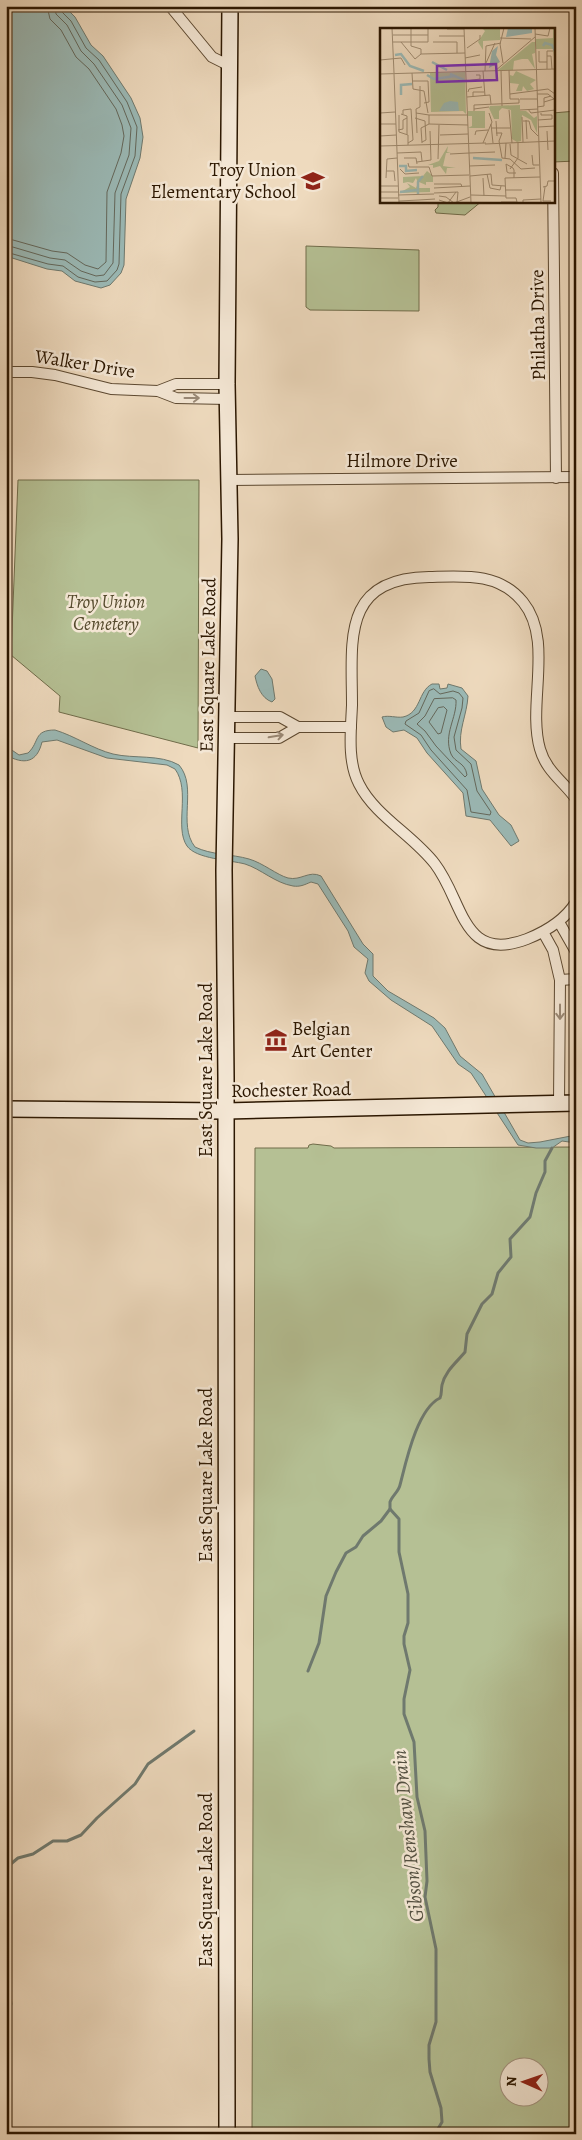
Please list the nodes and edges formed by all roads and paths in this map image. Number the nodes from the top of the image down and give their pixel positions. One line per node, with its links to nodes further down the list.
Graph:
1 (170, 6): 3 (street)
2 (230, 6): 3 (main road, East Square Lake Road)
3 (230, 66): 6 (main road, East Square Lake Road)
4 (553, 202): 8 (street, Philatha Drive)
5 (6, 372): 7 (street, Walker Drive)
6 (228, 391): 7 (street, Walker Drive, one-way to 6); 7 (street, Walker Drive); 10 (main road, East Square Lake Road)
7 (158, 392)
8 (556, 478): 9 (street, Hilmore Drive); 10 (street, Hilmore Drive)
9 (576, 478)
10 (229, 480): 11 (main road, East Square Lake Road)
11 (228, 717): 12 (street); 14 (main road, East Square Lake Road)
12 (298, 727): 13 (street); 14 (street, one-way to 12)
13 (352, 727): 15 (street); 18 (street)
14 (227, 738): 25 (main road, East Square Lake Road)
15 (576, 799)
16 (576, 902): 17 (street)
17 (559, 922): 18 (street); 19 (street)
18 (543, 932): 21 (street)
19 (576, 952)
20 (576, 979): 21 (street)
21 (560, 980): 23 (street, one-way to 23)
22 (576, 1103): 23 (main road, Rochester Road)
23 (559, 1104): 25 (main road, Rochester Road)
24 (6, 1109): 25 (main road, Rochester Road)
25 (226, 1111): 26 (main road, East Square Lake Road)
26 (226, 2134)

